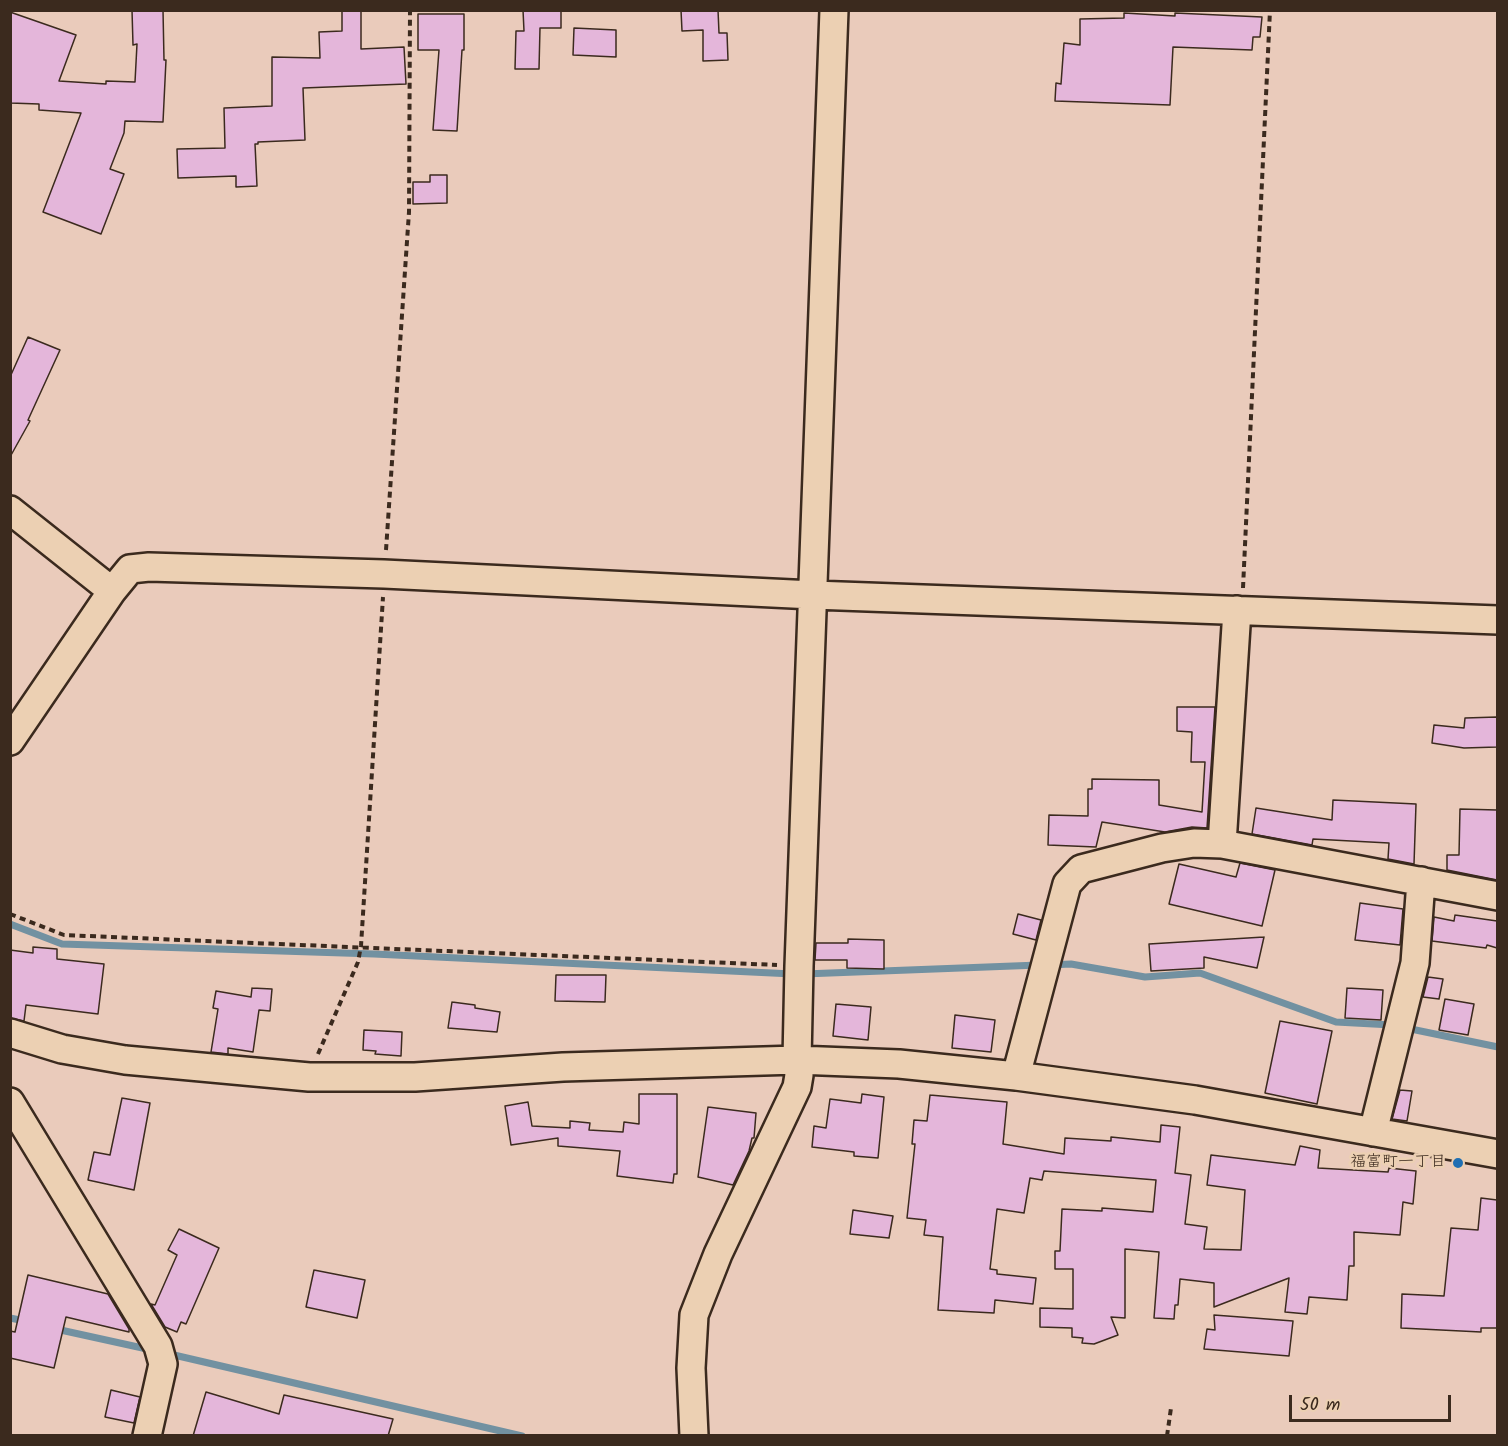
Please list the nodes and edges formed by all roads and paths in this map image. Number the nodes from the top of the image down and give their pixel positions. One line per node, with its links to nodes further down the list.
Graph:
1 (834, 10): 5 (street)
2 (1270, 10): 6 (path)
3 (10, 510): 4 (street)
4 (112, 591): 5 (street); 8 (street)
5 (813, 595): 6 (street); 13 (street)
6 (1240, 610): 7 (street); 9 (street)
7 (1497, 620)
8 (10, 741)
9 (1221, 844): 10 (street); 16 (street)
10 (1421, 881): 11 (street); 18 (street)
11 (1497, 896)
12 (10, 914): 13 (path)
13 (799, 966): 15 (street)
14 (10, 1033): 15 (street)
15 (797, 1060): 16 (street); 22 (street)
16 (1016, 1076): 18 (street)
17 (10, 1102): 21 (street)
18 (1373, 1132): 19 (street)
19 (1497, 1154)
20 (1171, 1408): 23 (path)
21 (147, 1436)
22 (694, 1436)
23 (1167, 1436)

